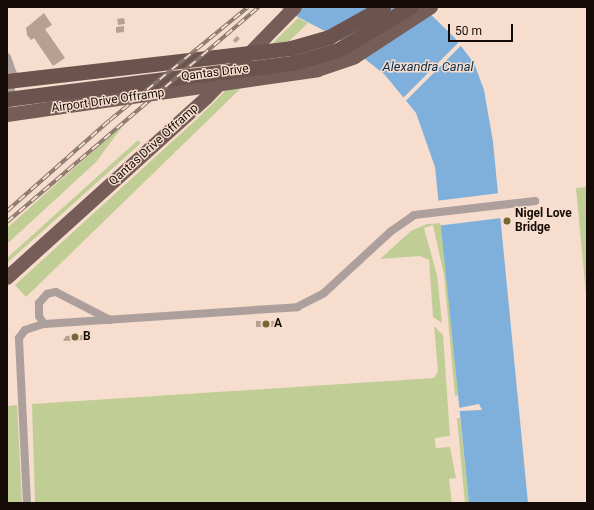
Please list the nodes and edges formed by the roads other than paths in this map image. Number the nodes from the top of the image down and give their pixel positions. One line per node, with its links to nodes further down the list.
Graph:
1 (383, 7): 6 (highway, Qantas Drive)
2 (410, 7): 7 (highway, Qantas Drive)
3 (431, 7): 8 (highway, Airport Drive Offramp)
4 (291, 11): 10 (highway, Qantas Drive Offramp)
5 (7, 57): 8 (street)
6 (7, 81)
7 (7, 99)
8 (7, 115)
9 (535, 201): 11 (street)
10 (7, 278)
11 (113, 321): 12 (street); 12 (street)
12 (44, 324): 13 (street)
13 (27, 503)

